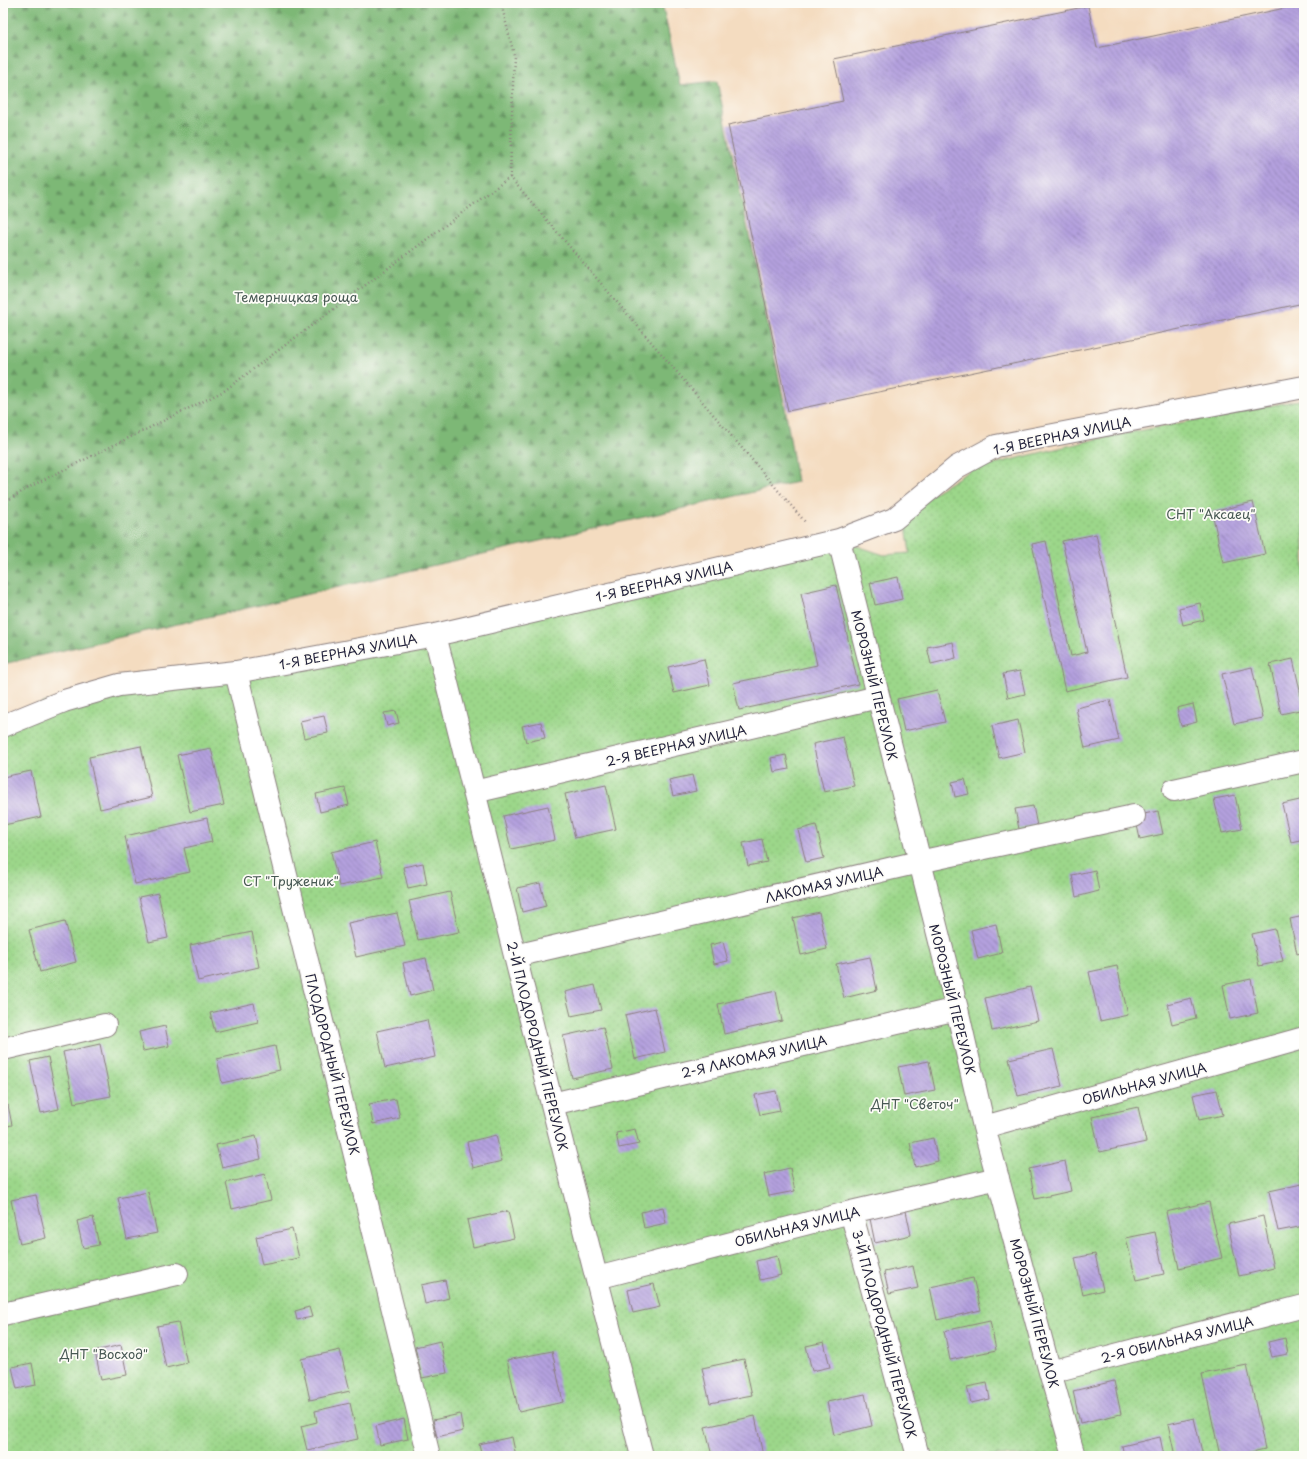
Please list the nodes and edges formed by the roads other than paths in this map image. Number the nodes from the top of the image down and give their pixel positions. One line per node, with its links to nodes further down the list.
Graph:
1 (1304, 387): 2 (street, 1-Я ВЕЕРНАЯ УЛИЦА)
2 (831, 542): 3 (street, 1-Я ВЕЕРНАЯ УЛИЦА); 5 (street, МОРОЗНЫЙ ПЕРЕУЛОК)
3 (435, 635): 4 (street, 1-Я ВЕЕРНАЯ УЛИЦА); 9 (street, 2-Й ПЛОДОРОДНЫЙ ПЕРЕУЛОК)
4 (236, 672): 6 (street, 1-Я ВЕЕРНАЯ УЛИЦА); 26 (street, ПЛОДОРОДНЫЙ ПЕРЕУЛОК)
5 (878, 697): 9 (street, 2-Я ВЕЕРНАЯ УЛИЦА); 11 (street, МОРОЗНЫЙ ПЕРЕУЛОК)
6 (3, 726)
7 (1304, 761): 8 (street)
8 (1174, 790)
9 (474, 792): 12 (street, 2-Й ПЛОДОРОДНЫЙ ПЕРЕУЛОК)
10 (1134, 816): 11 (street, ЛАКОМАЯ УЛИЦА)
11 (919, 862): 12 (street, ЛАКОМАЯ УЛИЦА); 13 (street, МОРОЗНЫЙ ПЕРЕУЛОК)
12 (515, 956): 17 (street, 2-Й ПЛОДОРОДНЫЙ ПЕРЕУЛОК)
13 (957, 1009): 17 (street, 2-Я ЛАКОМАЯ УЛИЦА); 18 (street, МОРОЗНЫЙ ПЕРЕУЛОК)
14 (106, 1026): 16 (street)
15 (1304, 1038): 18 (street, ОБИЛЬНАЯ УЛИЦА)
16 (3, 1049)
17 (552, 1104): 22 (street, 2-Й ПЛОДОРОДНЫЙ ПЕРЕУЛОК)
18 (984, 1127): 19 (street, МОРОЗНЫЙ ПЕРЕУЛОК)
19 (998, 1178): 20 (street, ОБИЛЬНАЯ УЛИЦА); 25 (street, МОРОЗНЫЙ ПЕРЕУЛОК)
20 (852, 1212): 22 (street, ОБИЛЬНАЯ УЛИЦА); 28 (street, 3-Й ПЛОДОРОДНЫЙ ПЕРЕУЛОК)
21 (178, 1274): 24 (street)
22 (597, 1278): 27 (street, 2-Й ПЛОДОРОДНЫЙ ПЕРЕУЛОК)
23 (1304, 1306): 25 (street, 2-Я ОБИЛЬНАЯ УЛИЦА)
24 (3, 1314)
25 (1050, 1372): 29 (street, МОРОЗНЫЙ ПЕРЕУЛОК)
26 (429, 1456)
27 (642, 1456)
28 (918, 1456)
29 (1074, 1456)

